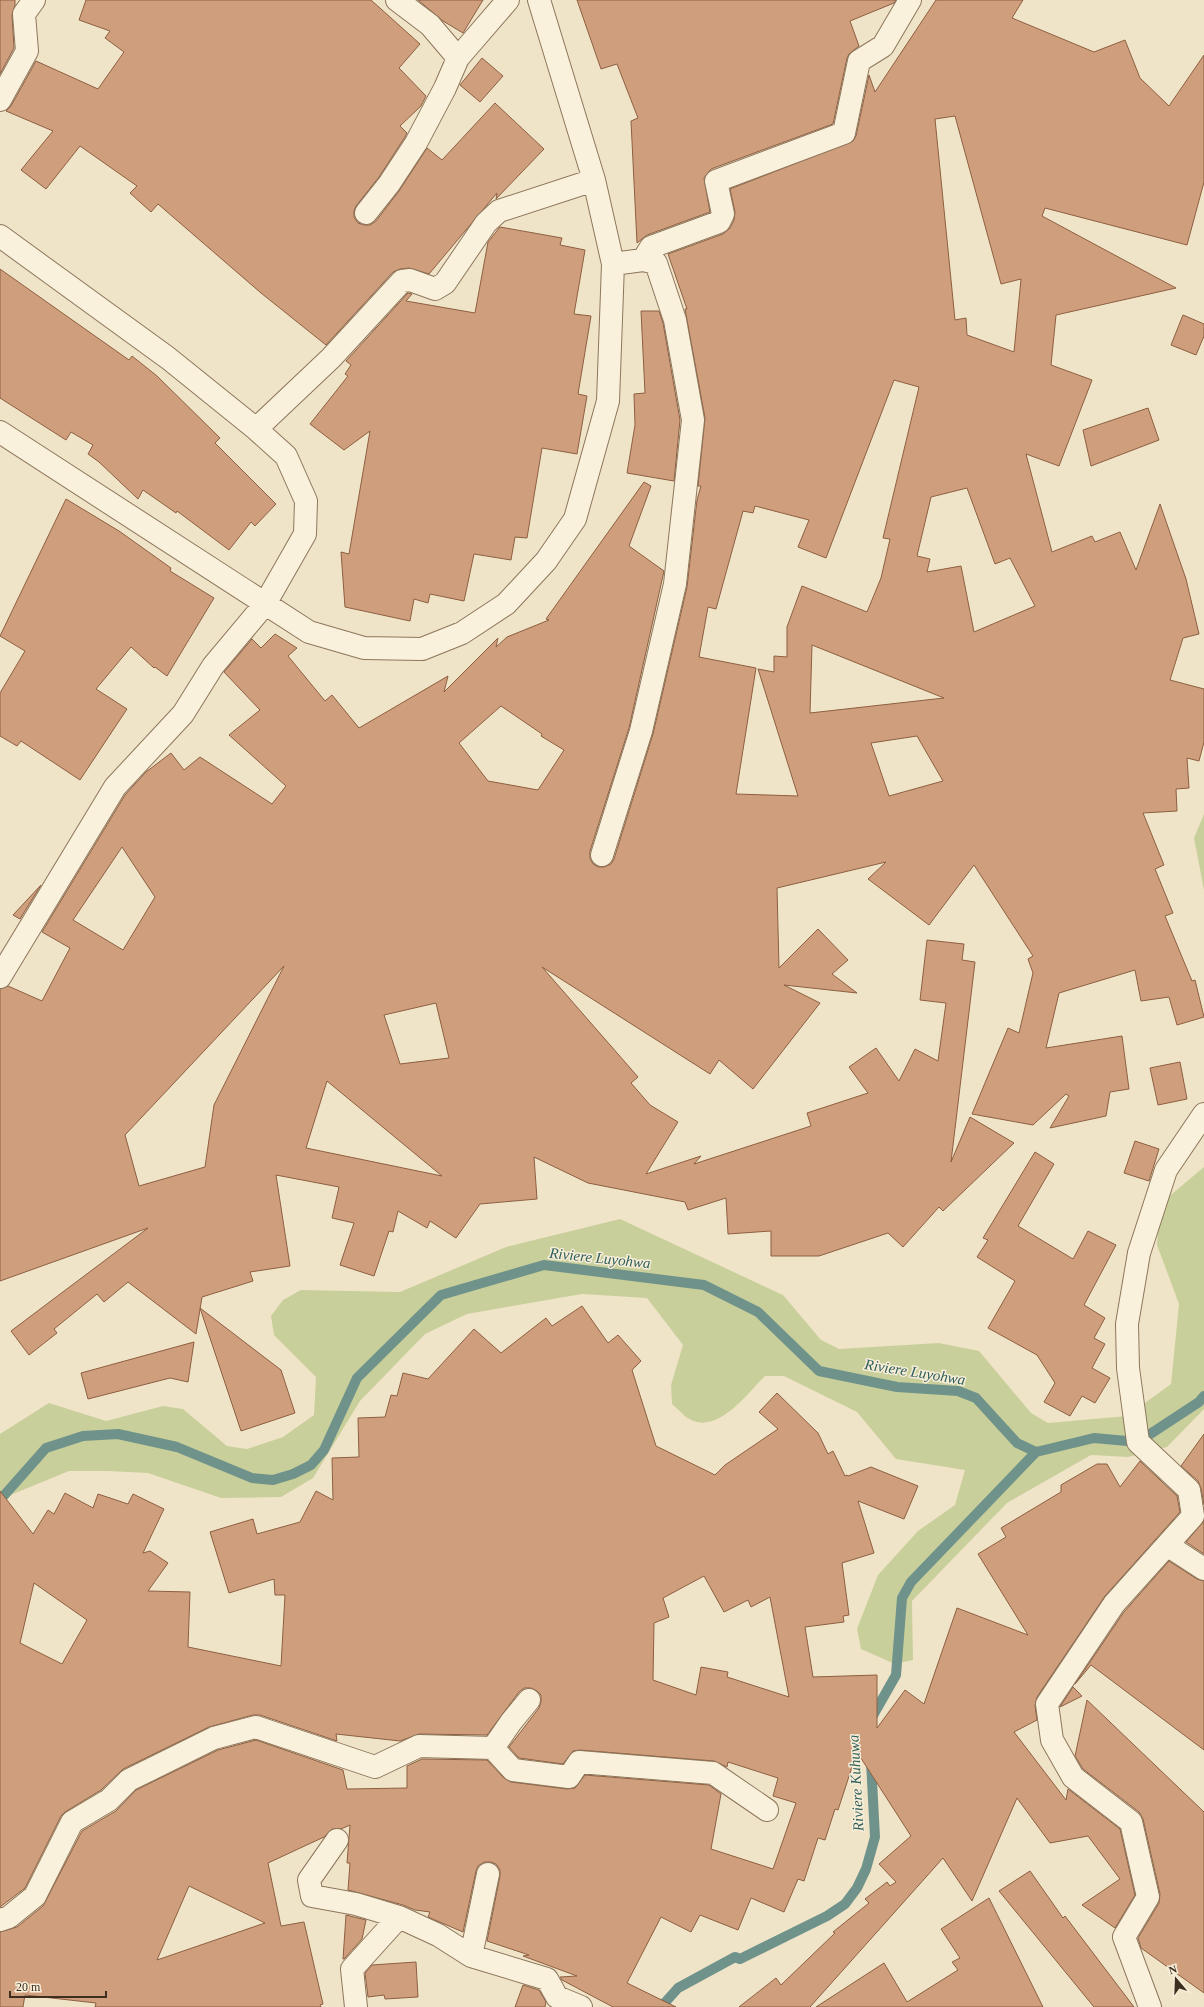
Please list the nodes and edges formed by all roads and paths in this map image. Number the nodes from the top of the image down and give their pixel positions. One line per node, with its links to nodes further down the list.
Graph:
1 (34, 0): 7 (street)
2 (397, 0): 6 (street)
3 (508, 0): 6 (street)
4 (539, 0): 8 (street)
5 (910, 0): 11 (street)
6 (458, 58): 9 (street)
7 (0, 100)
8 (594, 180): 12 (street); 13 (street)
9 (366, 213)
10 (0, 236): 13 (street)
11 (643, 260): 12 (street); 16 (street)
12 (613, 264): 15 (street)
13 (256, 429): 15 (street)
14 (0, 432): 15 (street)
15 (264, 604): 17 (street)
16 (602, 855)
17 (0, 977)
18 (1204, 1114): 19 (street)
19 (1167, 1545): 20 (street); 31 (street)
20 (1204, 1569)
21 (530, 1700): 22 (street)
22 (493, 1748): 23 (street); 27 (street)
23 (767, 1810)
24 (337, 1840): 26 (street)
25 (488, 1874): 28 (street)
26 (399, 1917): 28 (street); 29 (street)
27 (0, 1920)
28 (471, 1956): 30 (street)
29 (356, 2007)
30 (581, 2007)
31 (1150, 2007)

